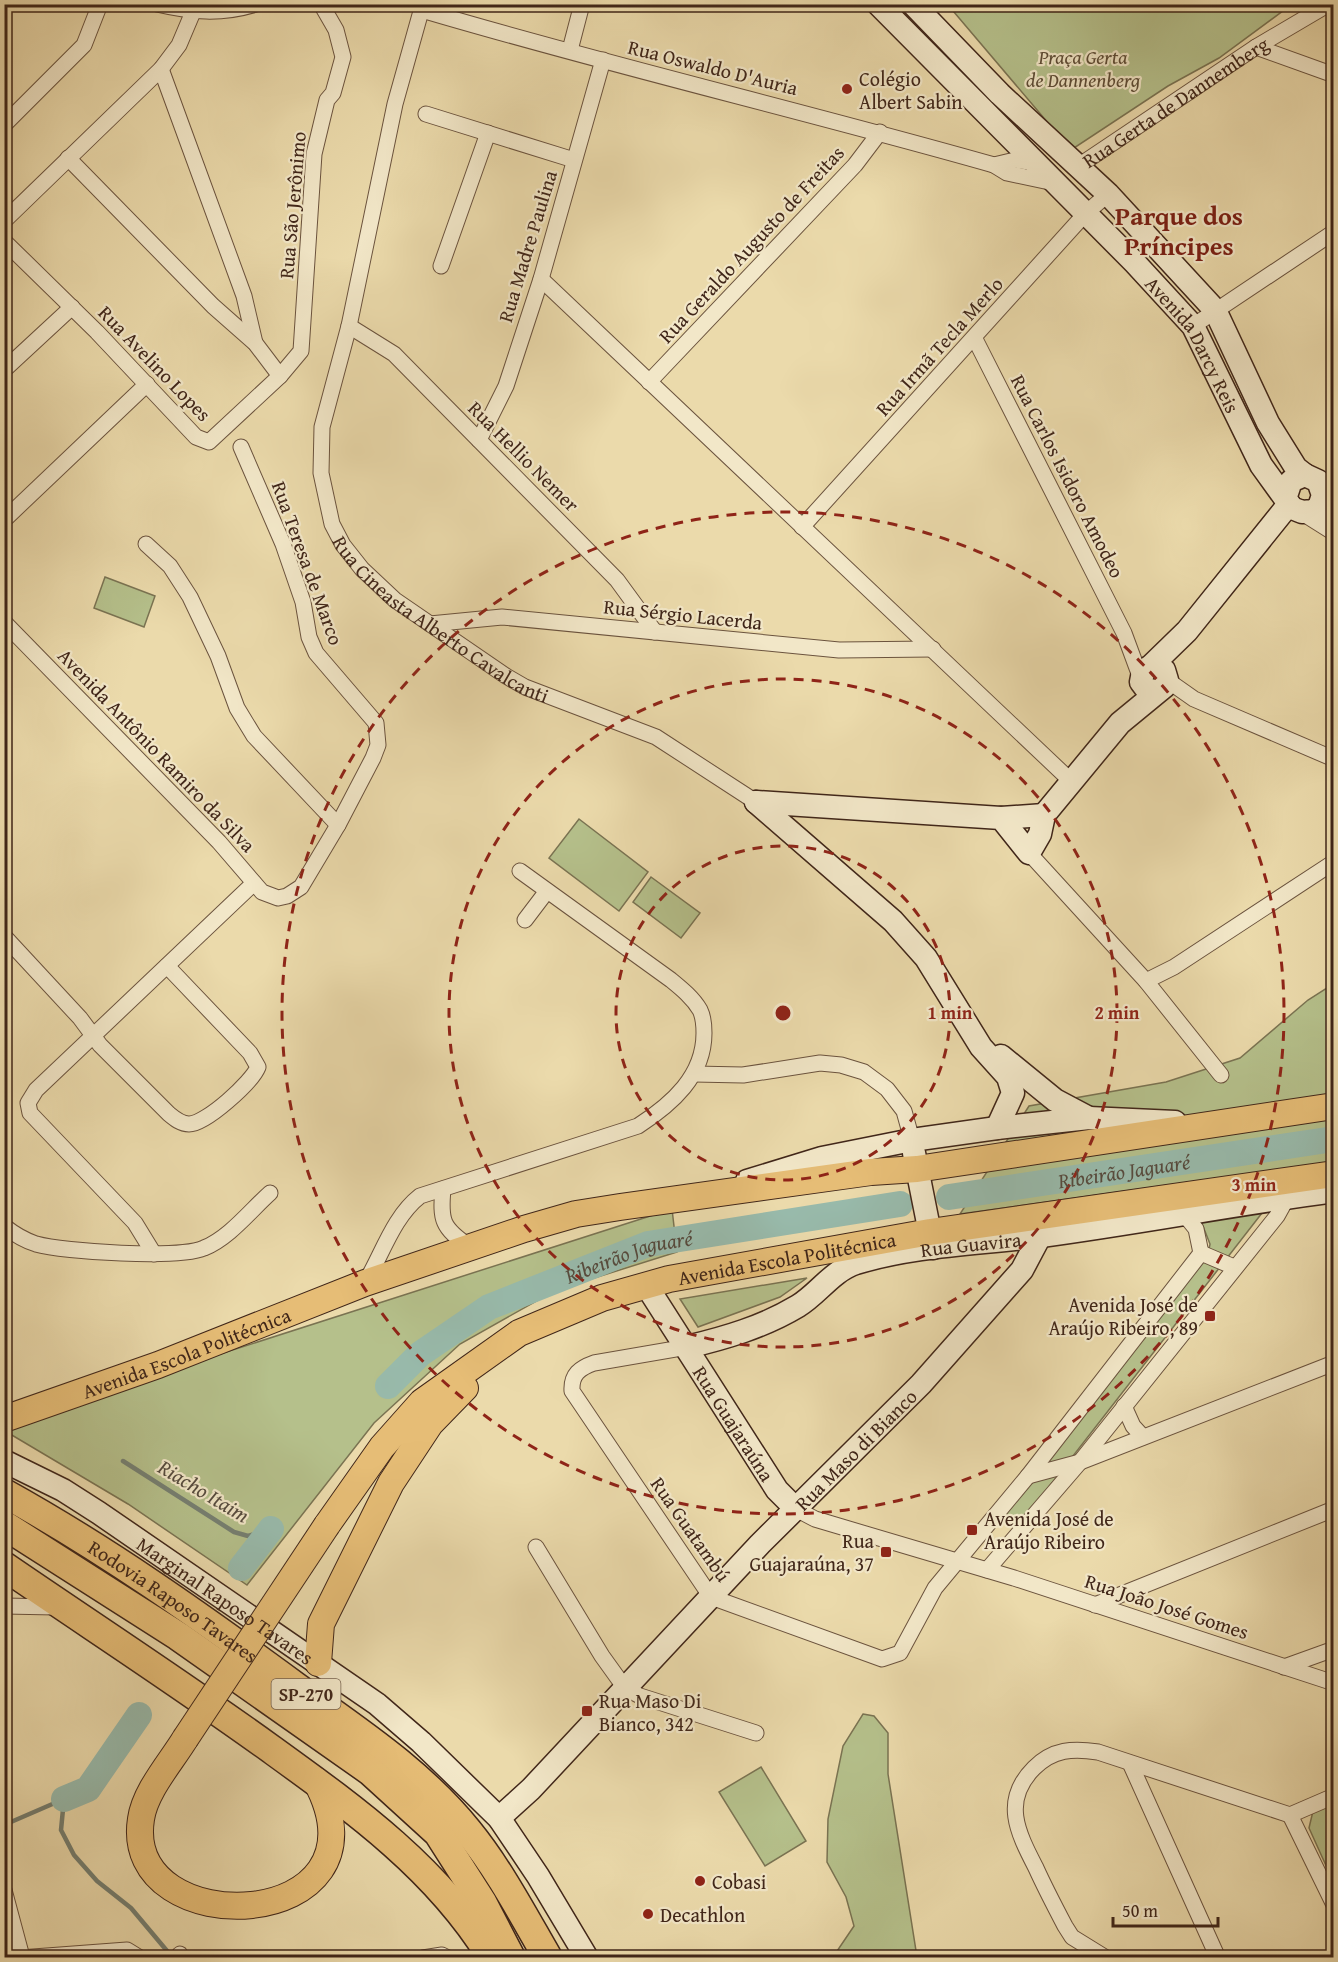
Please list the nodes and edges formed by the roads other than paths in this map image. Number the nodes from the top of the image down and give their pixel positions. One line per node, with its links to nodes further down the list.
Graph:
1 (100, 4): 17 (street)
2 (157, 4): 10 (street)
3 (256, 4): 10 (street)
4 (321, 4): 40 (street, Rua São Jerônimo)
5 (582, 4): 12 (street)
6 (878, 4): 22 (main road, Avenida Darcy Reis)
7 (913, 4): 24 (main road, Avenida Darcy Reis)
8 (1329, 4): 11 (street, Rua Gerta de Dannemberg)
9 (422, 7): 12 (street, Rua Oswaldo D'Auria); 35 (street, Rua Cineasta Alberto Cavalcanti)
10 (193, 12): 14 (street)
11 (1256, 47): 15 (street); 24 (street, Rua Gerta de Dannemberg)
12 (570, 50): 13 (street, Rua Oswaldo D'Auria)
13 (603, 60): 18 (street, Rua Oswaldo D'Auria); 21 (street, Rua Madre Paulina)
14 (161, 69): 20 (street); 38 (street)
15 (1334, 75)
16 (426, 114): 19 (street)
17 (4, 125)
18 (880, 132): 23 (street, Rua Oswaldo D'Auria); 41 (street, Rua Geraldo Augusto de Freitas)
19 (488, 133): 21 (street); 31 (street)
20 (68, 158): 28 (street); 38 (street)
21 (574, 160): 32 (street, Rua Madre Paulina)
22 (1035, 163): 23 (street, Rua Oswaldo D'Auria); 25 (main road, Avenida Darcy Reis)
23 (994, 165): 25 (street, Rua Oswaldo D'Auria)
24 (1077, 167): 25 (main road, Rua Gerta de Dannemberg); 26 (main road, Avenida Darcy Reis)
25 (1054, 183): 27 (main road, Avenida Darcy Reis)
26 (1108, 194): 27 (street, Rua Irmã Tecla Merlo); 34 (main road, Avenida Darcy Reis)
27 (1085, 214): 36 (main road, Avenida Darcy Reis); 37 (street, Rua Irmã Tecla Merlo)
28 (4, 221)
29 (1334, 232): 34 (street)
30 (4, 241): 33 (street, Rua Avelino Lopes)
31 (441, 266)
32 (541, 279): 41 (street); 43 (street, Rua Madre Paulina)
33 (72, 307): 39 (street); 42 (street, Rua Avelino Lopes)
34 (1215, 310): 36 (street); 45 (main road, Avenida Darcy Reis)
35 (349, 326): 43 (street, Rua Hellio Nemer); 53 (street, Rua Cineasta Alberto Cavalcanti)
36 (1193, 326): 47 (main road, Avenida Darcy Reis)
37 (975, 339): 49 (street, Rua Irmã Tecla Merlo); 56 (street, Rua Carlos Isidoro Amodeo)
38 (255, 343): 40 (street)
39 (4, 370)
40 (280, 376): 42 (street, Rua Avelino Lopes)
41 (649, 382): 49 (street)
42 (147, 384): 48 (street)
43 (479, 440): 54 (street, Rua Hellio Nemer)
44 (241, 447): 62 (street, Rua Teresa de Marco)
45 (1305, 475): 46 (main road); 47 (main road)
46 (1328, 497): 47 (main road)
47 (1294, 504): 50 (street, Avenida Darcy Reis); 56 (main road)
48 (4, 520)
49 (802, 527): 55 (street)
50 (1334, 530)
51 (146, 544): 62 (street)
52 (4, 622): 66 (street, Avenida Antônio Ramiro da Silva)
53 (430, 624): 54 (street, Rua Sérgio Lacerda); 59 (street, Rua Cineasta Alberto Cavalcanti)
54 (655, 632): 55 (street, Rua Sérgio Lacerda)
55 (933, 649): 58 (street)
56 (1153, 677): 57 (street, Rua Carlos Isidoro Amodeo); 58 (main road)
57 (1334, 759)
58 (1072, 782): 60 (main road)
59 (756, 801): 61 (main road); 73 (main road, Rua Cineasta Alberto Cavalcanti)
60 (1044, 815): 61 (main road); 63 (main road)
61 (1001, 818): 63 (main road)
62 (338, 825): 68 (street, Rua Teresa de Marco)
63 (1029, 853): 72 (street)
64 (1334, 862): 72 (street)
65 (520, 871): 67 (street)
66 (254, 883): 68 (street, Avenida Antônio Ramiro da Silva); 71 (street)
67 (547, 891): 69 (street); 75 (street)
68 (283, 897)
69 (525, 920)
70 (4, 936): 74 (street)
71 (167, 966): 74 (street); 74 (street)
72 (1146, 981): 76 (street)
73 (970, 1026): 78 (main road, Rua Cineasta Alberto Cavalcanti); 80 (main road, Rua Cineasta Alberto Cavalcanti)
74 (94, 1036): 98 (street)
75 (694, 1074): 82 (street); 85 (street)
76 (1221, 1075)
77 (1334, 1106): 79 (highway, Avenida Escola Politécnica)
78 (1089, 1118): 79 (main road, Avenida Escola Politécnica); 80 (main road, Avenida Escola Politécnica)
79 (1220, 1121): 84 (highway, Avenida Escola Politécnica)
80 (997, 1128): 81 (main road, Avenida Escola Politécnica)
81 (947, 1135): 82 (main road, Avenida Escola Politécnica); 84 (main road)
82 (912, 1140): 84 (main road); 88 (main road, Avenida Escola Politécnica)
83 (1334, 1174): 90 (highway, Avenida Escola Politécnica)
84 (919, 1175): 88 (highway, Avenida Escola Politécnica); 93 (main road)
85 (442, 1189): 96 (street); 100 (street)
86 (1334, 1191): 89 (main road, Rua Guavira)
87 (270, 1193): 98 (street)
88 (699, 1196): 96 (highway, Avenida Escola Politécnica)
89 (1287, 1198): 91 (main road, Rua Guavira); 99 (street)
90 (1120, 1214): 91 (main road, Rua Guavira); 93 (highway, Avenida Escola Politécnica); 94 (main road, Rua Guavira)
91 (1183, 1214): 97 (street)
92 (4, 1226): 98 (street)
93 (930, 1231): 95 (main road, Rua Guavira); 101 (highway, Avenida Escola Politécnica); 104 (main road, Rua Guavira)
94 (1040, 1236): 95 (main road, Rua Guavira); 102 (main road, Rua Maso di Bianco)
95 (1002, 1240): 102 (main road)
96 (469, 1246): 100 (highway, Avenida Escola Politécnica)
97 (1201, 1253): 99 (street); 112 (street)
98 (154, 1254)
99 (1234, 1267): 107 (street)
100 (365, 1283): 108 (highway, Avenida Escola Politécnica)
101 (646, 1285): 103 (highway, Avenida Escola Politécnica); 104 (main road, Rua Guajaraúna)
102 (1007, 1285): 114 (main road, Rua Maso di Bianco)
103 (519, 1333): 126 (highway); 132 (highway, Avenida Escola Politécnica, bridge)
104 (687, 1347): 105 (street, Rua Guavira); 114 (main road, Rua Guajaraúna)
105 (594, 1363): 121 (street, Rua Guatambú)
106 (1334, 1364): 109 (street)
107 (1124, 1406): 109 (street); 111 (street)
108 (4, 1419)
109 (1143, 1437): 111 (street)
110 (4, 1461): 126 (main road, Marginal Raposo Tavares)
111 (1080, 1462): 112 (street); 120 (street)
112 (1028, 1476): 118 (street)
113 (4, 1494): 144 (highway, Rodovia Raposo Tavares / SP-270)
114 (796, 1509): 118 (street, Rua Guajaraúna); 121 (main road, Rua Maso di Bianco)
115 (1334, 1509): 122 (street)
116 (4, 1525): 143 (highway, Rodovia Raposo Tavares / SP-270)
117 (536, 1546): 129 (street)
118 (956, 1561): 120 (street, Rua Guajaraúna); 121 (street, Rua Guatambú)
119 (4, 1566): 124 (highway)
120 (987, 1570): 122 (street, Rua João José Gomes)
121 (711, 1597): 129 (main road, Rua Maso di Bianco)
122 (1095, 1605): 127 (street, Rua João José Gomes)
123 (4, 1606): 124 (street)
124 (69, 1608): 132 (highway)
125 (1334, 1649): 127 (street)
126 (318, 1663): 135 (main road, Marginal Raposo Tavares)
127 (1284, 1666): 128 (street, Rua João José Gomes)
128 (1334, 1683)
129 (625, 1688): 130 (street); 135 (main road, Rua Maso di Bianco)
130 (756, 1733)
131 (1130, 1763): 134 (street); 146 (street); 147 (street)
132 (316, 1781): 142 (highway)
133 (1334, 1796): 134 (street)
134 (1290, 1815): 137 (street)
135 (499, 1818): 145 (main road, Marginal Raposo Tavares)
136 (4, 1890): 139 (street)
137 (1334, 1905)
138 (133, 1954): 139 (street)
139 (21, 1957)
140 (425, 1957): 141 (street)
141 (448, 1958)
142 (492, 1958)
143 (511, 1958)
144 (548, 1958)
145 (586, 1958)
146 (1106, 1958)
147 (1218, 1958)

